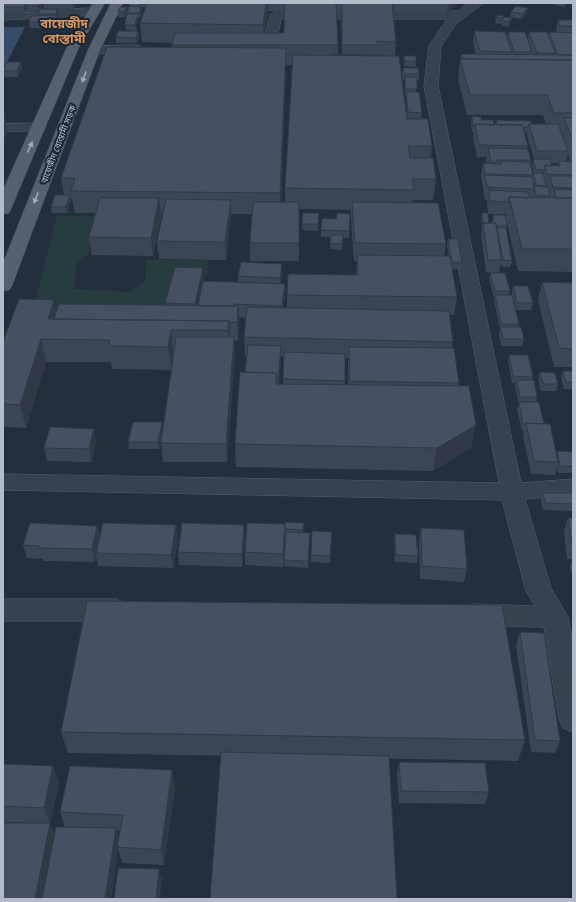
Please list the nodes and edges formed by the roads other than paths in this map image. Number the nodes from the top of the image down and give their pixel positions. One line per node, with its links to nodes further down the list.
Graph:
1 (117, 3): 8 (main road, বায়েজীদ বোস্তামী সড়ক)
2 (477, 3): 4 (street)
3 (96, 7): 5 (street); 9 (main road)
4 (459, 15): 6 (street); 15 (street)
5 (3, 16)
6 (238, 47)
7 (150, 49): 8 (street)
8 (94, 50): 12 (main road, বায়েজীদ বোস্তামী সড়ক, one-way to 12)
9 (39, 127): 10 (street); 11 (main road, one-way to 9)
10 (3, 128)
11 (3, 206)
12 (3, 286)
13 (3, 482): 15 (street)
14 (573, 487): 15 (street)
15 (512, 492): 19 (street)
16 (3, 610): 17 (street)
17 (136, 610)
18 (452, 615): 19 (street)
19 (555, 617): 20 (street)
20 (573, 719)

